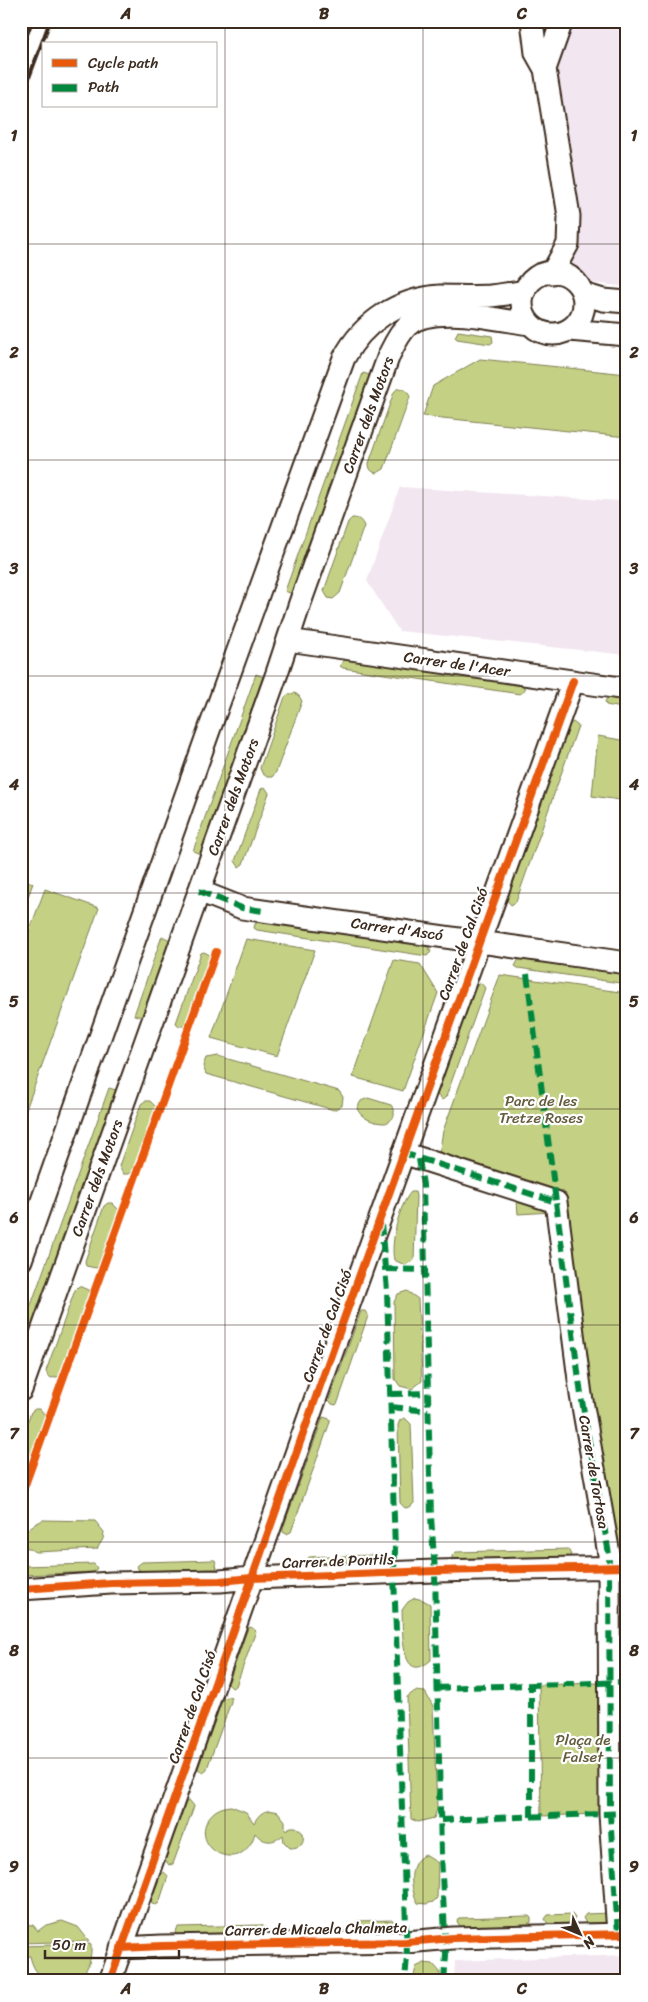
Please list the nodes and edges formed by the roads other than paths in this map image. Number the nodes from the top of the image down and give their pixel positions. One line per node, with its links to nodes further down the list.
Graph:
1 (532, 21): 3 (street)
2 (562, 21): 3 (street)
3 (545, 69): 4 (street)
4 (552, 273): 5 (street); 6 (street)
5 (525, 291): 8 (street); 18 (street)
6 (582, 294): 7 (street); 9 (street)
7 (627, 302)
8 (530, 324): 9 (street); 11 (street, Carrer dels Motors)
9 (569, 330): 10 (street)
10 (627, 336)
11 (288, 640): 12 (street, Carrer de l'Acer); 14 (street, Carrer dels Motors)
12 (573, 681): 13 (street, Carrer de l'Acer); 15 (street, Carrer de Cal Cisó)
13 (627, 690)
14 (199, 891): 15 (street, Carrer d'Ascó); 19 (street, Carrer dels Motors)
15 (478, 940): 16 (street, Carrer d'Ascó); 17 (street, Carrer de Cal Cisó)
16 (627, 962)
17 (403, 1154): 20 (street, Carrer de Tortosa); 21 (street, Carrer de Cal Cisó)
18 (21, 1260)
19 (21, 1390)
20 (618, 1567): 21 (street, Carrer de Pontils); 23 (street, Carrer de Tortosa)
21 (252, 1578): 22 (street, Carrer de Pontils); 24 (street, Carrer de Cal Cisó)
22 (21, 1589)
23 (623, 1934): 24 (street, Carrer de Micaela Chalmeta)
24 (121, 1948): 25 (street, Carrer de Cal Cisó)
25 (110, 1981)

